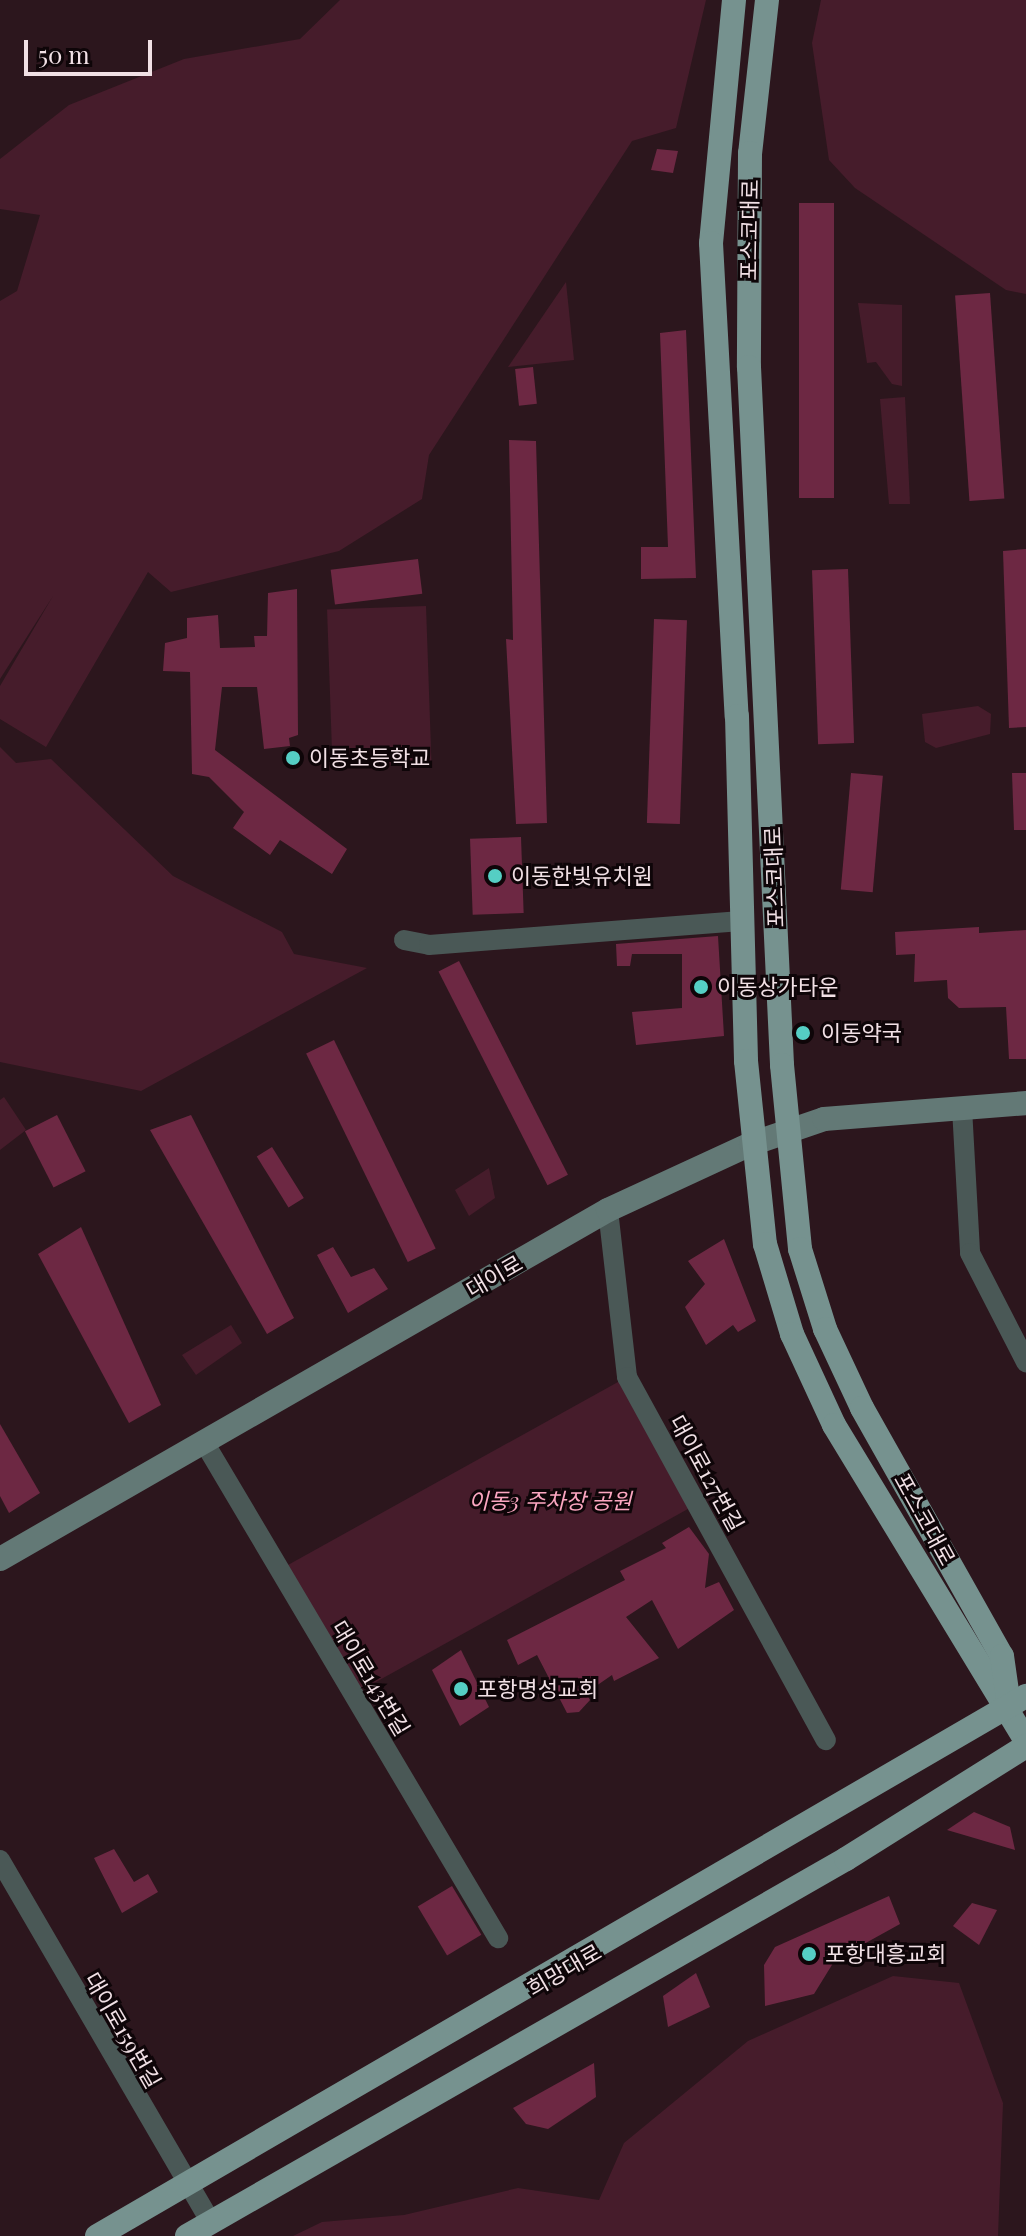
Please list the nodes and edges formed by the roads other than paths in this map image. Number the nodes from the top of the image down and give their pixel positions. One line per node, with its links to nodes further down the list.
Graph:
1 (734, 0): 4 (main road, 포스코대로)
2 (767, 0): 3 (main road, 포스코대로)
3 (771, 804): 4 (main road); 9 (main road, 포스코대로)
4 (739, 807): 5 (main road, 포스코대로)
5 (741, 921): 6 (street, 포스코대로); 10 (main road, 포스코대로)
6 (404, 940)
7 (1026, 1103): 8 (street, 대이로)
8 (962, 1108): 9 (street, 대이로); 12 (street)
9 (788, 1131): 10 (street, 대이로); 15 (main road, 포스코대로)
10 (751, 1144): 11 (street, 대이로); 15 (main road, 포스코대로)
11 (608, 1210): 13 (street, 대이로); 16 (street, 대이로127번길)
12 (1026, 1362)
13 (204, 1442): 14 (street, 대이로); 19 (street, 대이로143번길)
14 (0, 1559)
15 (1018, 1700): 17 (main road, 포스코대로); 20 (main road, 희망대로)
16 (826, 1740)
17 (1026, 1744): 21 (main road, 희망대로)
18 (0, 1860): 22 (street, 대이로159번길)
19 (498, 1938)
20 (299, 2122): 21 (main road); 22 (main road, 희망대로)
21 (317, 2158): 23 (main road, 희망대로)
22 (187, 2185): 23 (street, 대이로159번길); 24 (main road, 희망대로)
23 (211, 2222): 25 (main road, 희망대로)
24 (105, 2234)
25 (187, 2236)

